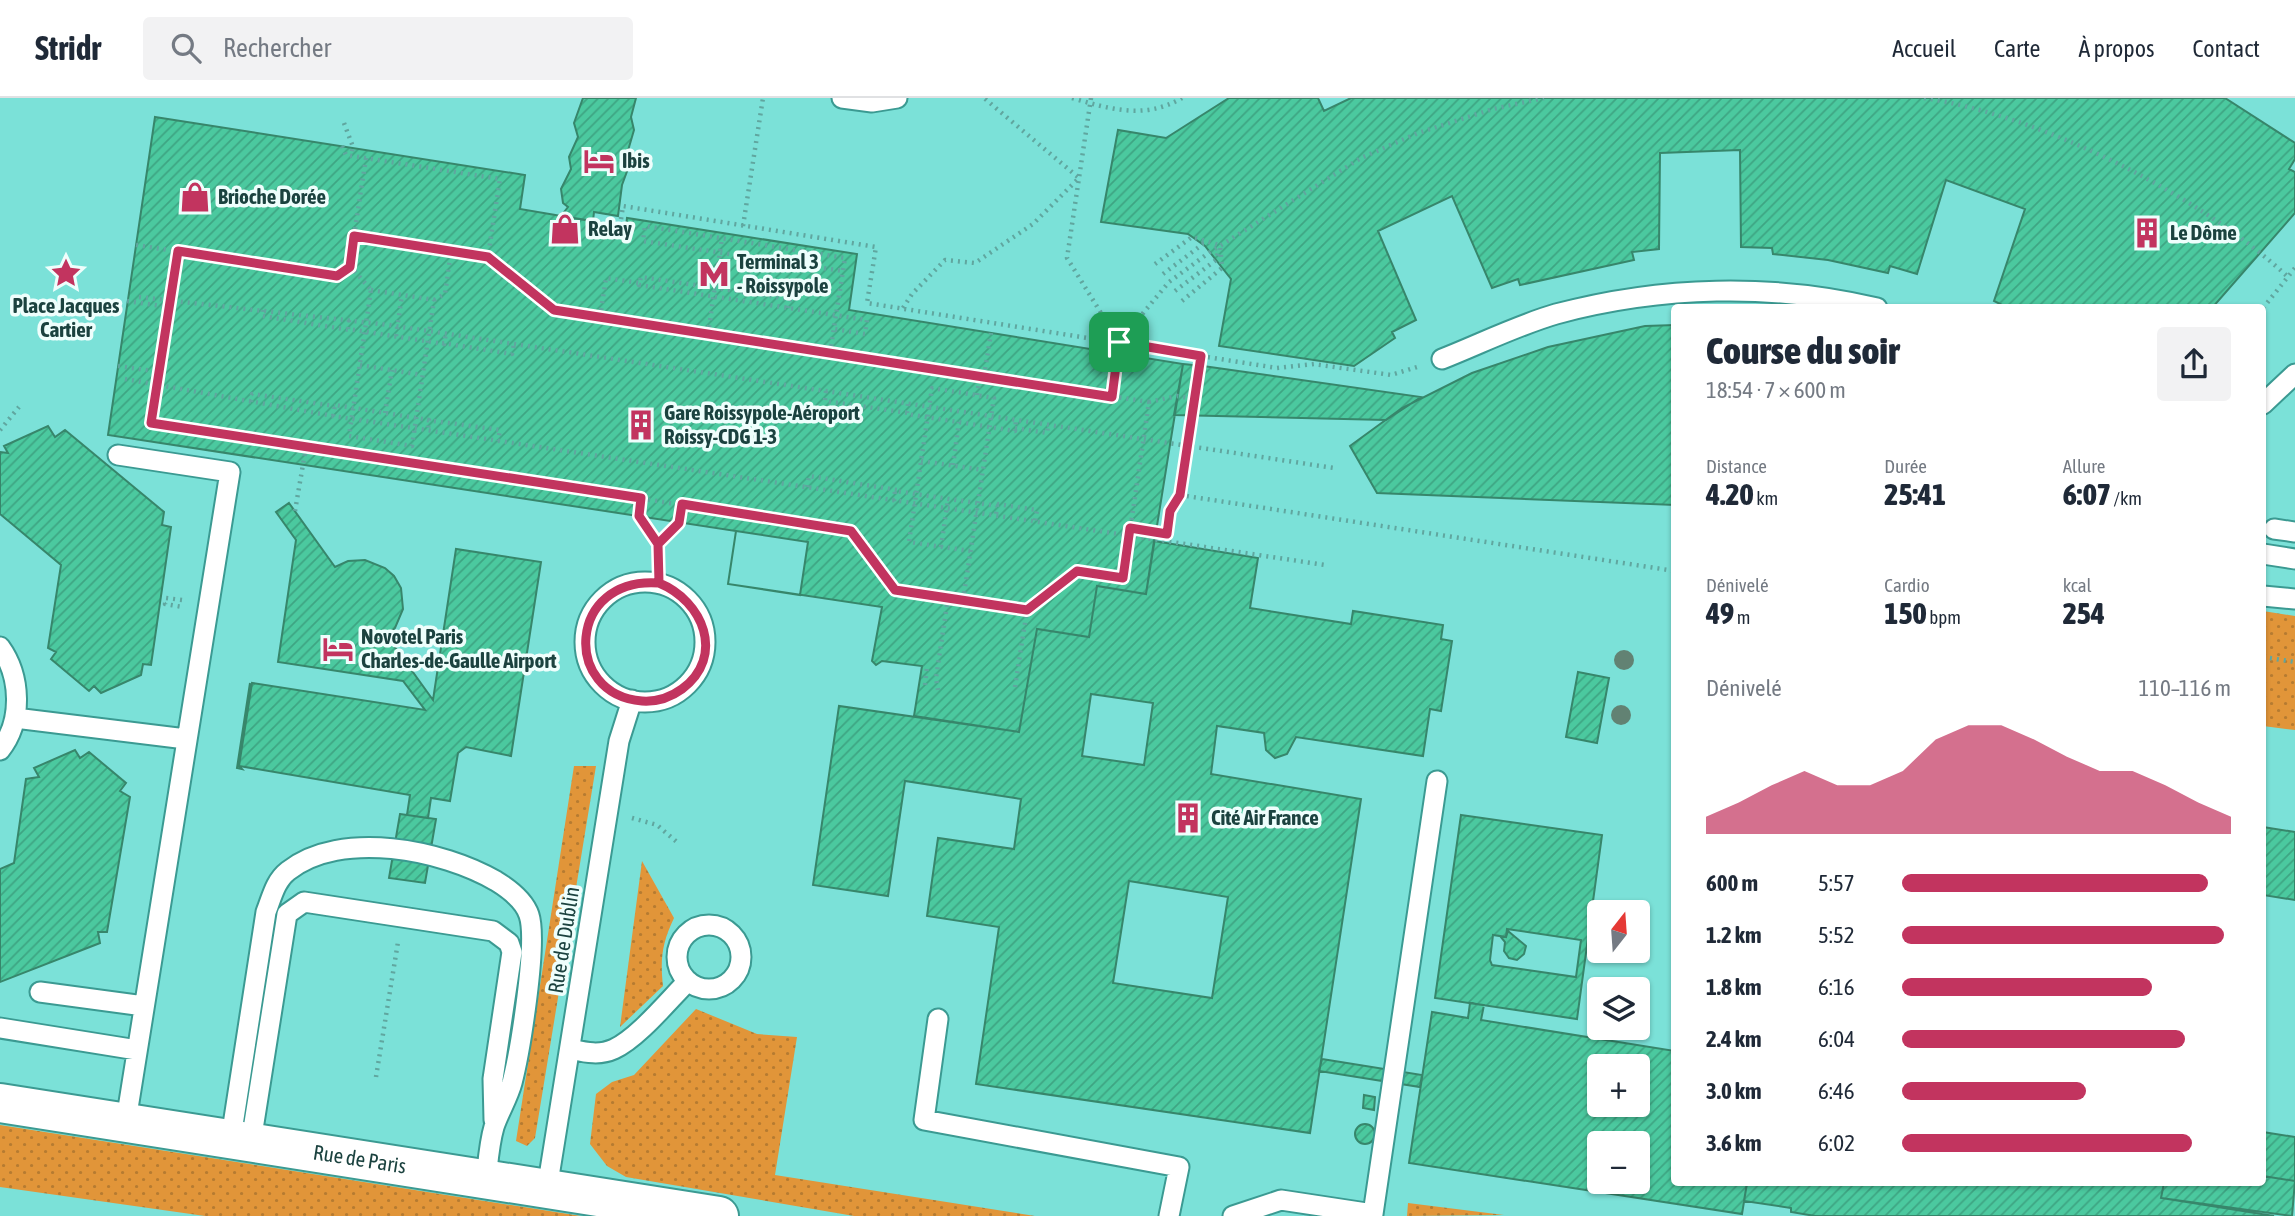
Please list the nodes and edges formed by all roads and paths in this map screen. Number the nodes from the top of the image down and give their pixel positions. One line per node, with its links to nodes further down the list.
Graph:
1 (763, 98): 20 (path)
2 (842, 98): 3 (lane)
3 (897, 98)
4 (984, 98): 18 (path)
5 (1072, 98): 9 (path)
6 (1182, 98): 9 (path)
7 (1544, 98): 24 (path)
8 (1924, 98): 35 (path)
9 (1091, 101): 18 (path)
10 (344, 123): 13 (path)
11 (342, 146): 13 (path)
12 (382, 152): 16 (path)
13 (351, 155): 15 (path)
14 (402, 155): 17 (path)
15 (366, 158): 16 (path); 21 (path)
16 (380, 160): 17 (path)
17 (401, 163): 28 (path)
18 (1079, 178): 49 (path); 60 (path)
19 (620, 226): 20 (path)
20 (743, 226): 49 (path)
21 (354, 236): 27 (path); 31 (path)
22 (722, 239): 25 (path); 29 (path); 37 (path)
23 (136, 245): 26 (path)
24 (1220, 245): 30 (path); 34 (path); 39 (path); 44 (path); 60 (path)
25 (797, 250): 29 (path); 33 (path)
26 (178, 251): 31 (path); 47 (path)
27 (451, 251): 28 (path); 42 (path)
28 (488, 257): 51 (path)
29 (794, 264): 33 (path)
30 (1155, 264)
31 (350, 267): 38 (path)
32 (2295, 268): 35 (path)
33 (843, 271): 53 (path)
34 (1163, 274)
35 (2288, 277): 46 (path)
36 (639, 283): 37 (path); 48 (path); 51 (path)
37 (715, 288): 48 (path); 57 (path)
38 (371, 290): 40 (path); 65 (path)
39 (1175, 291)
40 (402, 295): 42 (path); 58 (path)
41 (139, 296): 50 (path)
42 (434, 300): 70 (path)
43 (127, 301): 47 (path)
44 (1182, 301)
45 (1850, 304): 64 (lane)
46 (2266, 304)
47 (169, 307): 68 (path)
48 (788, 308): 53 (path)
49 (903, 309): 60 (path)
50 (263, 310): 52 (path); 54 (path)
51 (600, 317): 57 (path)
52 (349, 320): 55 (path); 58 (path)
53 (834, 329): 62 (path)
54 (354, 330)
55 (446, 333): 58 (path); 61 (path)
56 (991, 333): 72 (path)
57 (708, 334): 62 (path)
58 (396, 336)
59 (438, 342): 61 (path)
60 (1119, 342): 63 (path); 76 (path)
61 (514, 344): 74 (path)
62 (830, 353): 72 (path)
63 (1201, 356): 71 (path); 77 (path)
64 (1442, 359)
65 (360, 365): 67 (path); 70 (path)
66 (118, 366): 68 (path)
67 (391, 370): 70 (path); 84 (path)
68 (159, 372): 96 (path)
69 (2295, 374): 78 (lane)
70 (422, 375)
71 (1391, 375)
72 (982, 376): 75 (path); 76 (path)
73 (125, 379): 79 (path)
74 (826, 391): 81 (path); 86 (path)
75 (977, 395): 86 (path); 90 (path)
76 (1112, 397): 80 (path)
77 (1195, 399): 80 (path); 95 (path)
78 (2266, 401)
79 (251, 402): 83 (path); 85 (path)
80 (1149, 402): 113 (path)
81 (908, 404): 88 (path); 89 (path)
82 (19, 407): 92 (path)
83 (343, 407)
84 (385, 413): 85 (path); 93 (path)
85 (333, 416): 93 (path)
86 (928, 416): 98 (path)
87 (426, 419): 94 (path)
88 (1016, 420): 89 (path); 91 (path)
89 (959, 422): 99 (path)
90 (990, 425): 91 (path); 101 (path)
91 (1048, 425): 95 (path)
92 (0, 430)
93 (428, 430): 94 (path)
94 (498, 441): 102 (path)
95 (1188, 446): 100 (path); 104 (path)
96 (306, 447): 105 (path); 110 (path)
97 (118, 455): 140 (lane)
98 (921, 460): 99 (path); 103 (path)
99 (953, 465): 101 (path)
100 (1334, 468)
101 (983, 470): 108 (path)
102 (807, 487): 103 (path); 107 (path)
103 (916, 493): 117 (path)
104 (1180, 495): 113 (path); 122 (path)
105 (641, 498): 109 (path); 116 (path)
106 (948, 499): 107 (path); 111 (path); 117 (path)
107 (894, 501): 111 (path)
108 (978, 502): 112 (path); 118 (path)
109 (682, 504): 116 (path); 125 (path)
110 (295, 511)
111 (996, 516): 112 (path)
112 (1035, 522): 121 (path)
113 (1130, 528): 130 (path)
114 (2274, 529): 115 (lane)
115 (2295, 532)
116 (658, 544): 123 (path)
117 (941, 547): 118 (path)
118 (970, 551): 127 (path)
119 (2266, 554): 120 (lane)
120 (2295, 559)
121 (1325, 565)
122 (1671, 570)
123 (659, 583): 138 (lane); 138 (lane)
124 (2266, 596): 126 (lane)
125 (948, 598): 127 (path); 137 (path)
126 (2295, 599)
127 (962, 600): 130 (path)
128 (186, 601): 129 (path)
129 (187, 608)
130 (1027, 610): 136 (path)
131 (0, 647): 139 (lane)
132 (2266, 657): 133 (path)
133 (2295, 662)
134 (927, 667): 135 (path)
135 (925, 685)
136 (1015, 687)
137 (938, 690)
138 (632, 700): 143 (lane, Rue de Dublin)
139 (15, 718): 140 (lane); 141 (lane)
140 (186, 739): 147 (lane)
141 (0, 750)
142 (1437, 781): 160 (lane)
143 (607, 815): 144 (path); 151 (lane, Rue de Dublin)
144 (678, 843)
145 (688, 981): 151 (lane)
146 (40, 992): 147 (lane)
147 (144, 1006): 150 (lane)
148 (938, 1019): 159 (lane)
149 (0, 1028): 150 (lane)
150 (137, 1049): 153 (lane)
151 (569, 1049): 157 (lane, Rue de Dublin)
152 (0, 1103): 153 (street, Rue de Paris)
153 (126, 1121): 155 (street, Rue de Paris)
154 (494, 1128): 155 (lane); 155 (lane); 156 (lane)
155 (241, 1140): 156 (street, Rue de Paris)
156 (486, 1180): 157 (street, Rue de Paris)
157 (547, 1189): 158 (street, Rue de Paris)
158 (719, 1216)
159 (1169, 1216)
160 (1233, 1216)

